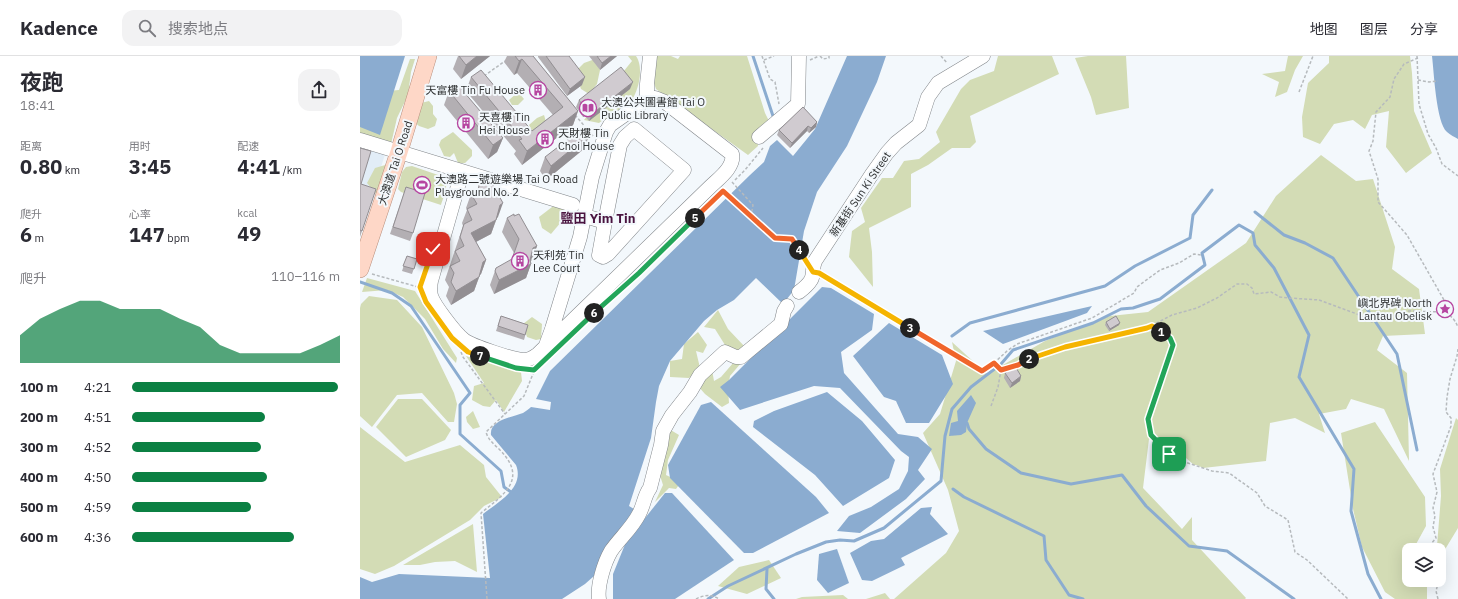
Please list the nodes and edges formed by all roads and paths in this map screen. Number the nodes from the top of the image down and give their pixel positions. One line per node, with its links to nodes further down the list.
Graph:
1 (428, 56): 23 (main road, 大澳道 Tai O Road)
2 (650, 56): 17 (street)
3 (762, 56): 12 (path)
4 (774, 56): 12 (path)
5 (799, 56): 19 (street)
6 (820, 56): 7 (path)
7 (829, 56)
8 (983, 56): 35 (street, 新基街 Sun Ki Street)
9 (1313, 56): 16 (path)
10 (1418, 57): 14 (path); 41 (path)
11 (506, 60): 13 (path)
12 (764, 60): 19 (path)
13 (483, 77)
14 (1418, 80): 15 (path); 25 (path)
15 (1438, 81)
16 (1299, 92)
17 (647, 99): 30 (street); 40 (street)
18 (572, 110): 22 (path)
19 (783, 118): 20 (street)
20 (759, 138): 26 (path)
21 (360, 140): 23 (street)
22 (597, 141)
23 (399, 152): 24 (street); 34 (main road, 大澳道 Tai O Road)
24 (462, 172): 29 (street); 44 (street)
25 (1458, 176)
26 (732, 182): 27 (path); 31 (path)
27 (728, 187)
28 (723, 191): 31 (path)
29 (573, 205)
30 (585, 216): 32 (street); 38 (street)
31 (751, 216): 35 (path)
32 (605, 222): 32 (street)
33 (1201, 255): 47 (path)
34 (360, 269): 36 (path)
35 (813, 272): 37 (street, 新基街 Sun Ki Street); 47 (path)
36 (420, 287)
37 (799, 292)
38 (561, 299): 40 (street); 44 (street)
39 (787, 306): 57 (street)
40 (587, 307): 44 (street)
41 (1441, 312): 42 (path); 43 (path)
42 (1152, 326): 51 (path); 60 (path)
43 (1458, 327)
44 (545, 348)
45 (1458, 349): 54 (path)
46 (461, 351): 53 (path)
47 (994, 363): 51 (path)
48 (539, 365): 50 (path)
49 (528, 369): 50 (path)
50 (534, 370): 53 (path)
51 (1001, 370): 52 (path)
52 (991, 406)
53 (505, 414): 56 (path)
54 (1432, 543)
55 (1437, 587): 61 (path)
56 (487, 599)
57 (599, 599)
58 (696, 599): 59 (path)
59 (719, 599)
60 (1348, 599)
61 (1438, 599)

